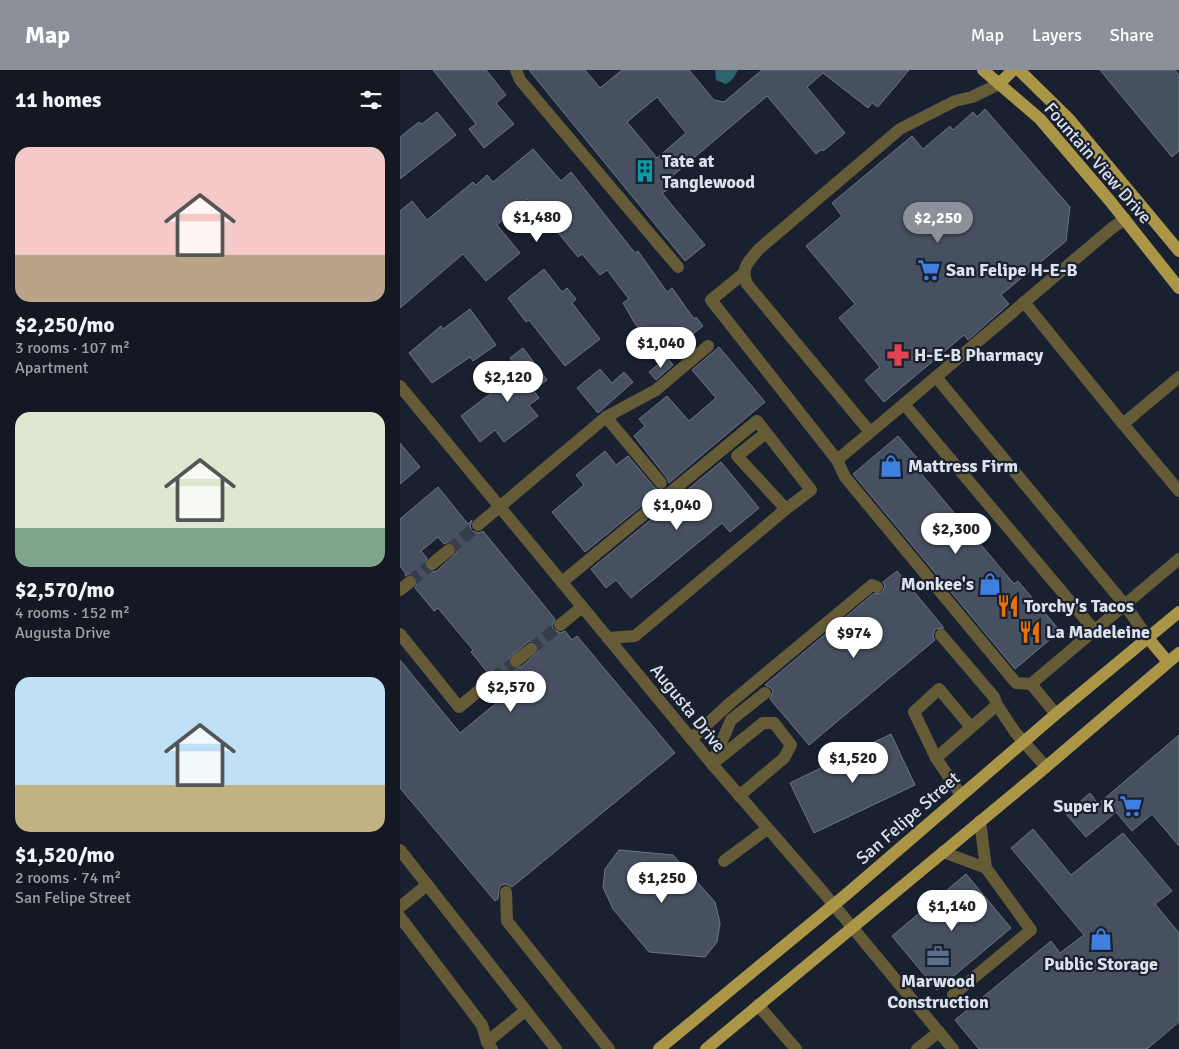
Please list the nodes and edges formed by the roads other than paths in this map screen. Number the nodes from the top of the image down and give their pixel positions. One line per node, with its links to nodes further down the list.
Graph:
1 (516, 70): 8 (street)
2 (983, 70): 5 (main road, Fountain View Drive)
3 (1013, 70): 5 (main road)
4 (1019, 70): 7 (main road, Fountain View Drive)
5 (999, 84): 6 (main road, Fountain View Drive); 9 (street)
6 (1125, 220): 10 (main road, Fountain View Drive); 11 (street)
7 (1179, 251)
8 (678, 267)
9 (743, 274): 19 (street); 21 (street)
10 (1179, 288)
11 (1024, 302): 13 (street); 18 (street)
12 (708, 346): 17 (street)
13 (936, 377): 16 (street); 32 (street)
14 (1179, 377): 18 (street)
15 (400, 386): 24 (street, Augusta Drive)
16 (904, 404): 19 (street); 36 (street)
17 (606, 417): 22 (street); 24 (street)
18 (1123, 424): 23 (street)
19 (870, 432): 21 (street)
20 (766, 433): 25 (street); 25 (street); 30 (street)
21 (837, 460): 46 (street)
22 (661, 483)
23 (1179, 491)
24 (500, 507): 26 (street); 30 (street, Augusta Drive)
25 (786, 509): 39 (street)
26 (478, 526)
27 (449, 550): 29 (street)
28 (1179, 559): 32 (street)
29 (432, 564)
30 (562, 582): 33 (street, Augusta Drive)
31 (877, 588): 51 (street)
32 (1125, 605): 36 (street); 40 (street)
33 (582, 607): 35 (street); 39 (street, Augusta Drive)
34 (1179, 612): 40 (main road, San Felipe Street)
35 (560, 625)
36 (1094, 632): 46 (street)
37 (400, 634): 45 (street)
38 (941, 635): 48 (street)
39 (608, 638): 51 (street, Augusta Drive)
40 (1148, 638): 44 (main road); 49 (main road, San Felipe Street)
41 (531, 649): 43 (street)
42 (1179, 653): 44 (main road)
43 (516, 661)
44 (1168, 662): 55 (main road)
45 (493, 679)
46 (1031, 684): 49 (street)
47 (765, 693): 54 (street)
48 (997, 705): 50 (street); 52 (street)
49 (1056, 714): 52 (main road, San Felipe Street)
50 (971, 727): 53 (street); 53 (street)
51 (692, 740): 54 (street, Augusta Drive)
52 (1023, 742): 55 (street); 56 (main road, San Felipe Street)
53 (936, 758): 56 (street)
54 (712, 764): 57 (street, Augusta Drive); 57 (street)
55 (1046, 767): 58 (main road)
56 (961, 795): 66 (main road, San Felipe Street)
57 (739, 796): 59 (street, Augusta Drive)
58 (980, 821): 61 (main road); 63 (street)
59 (767, 829): 62 (street); 66 (street, Augusta Drive)
60 (400, 850): 64 (street)
61 (943, 852): 63 (street); 69 (main road)
62 (724, 861)
63 (986, 868): 70 (street)
64 (427, 885): 67 (street); 72 (street)
65 (506, 892): 76 (street)
66 (833, 905): 69 (street, Augusta Drive); 77 (main road, San Felipe Street)
67 (400, 907)
68 (400, 917): 74 (street)
69 (852, 927): 71 (main road); 73 (street, Augusta Drive)
70 (953, 995)
71 (758, 1005): 78 (main road); 79 (street)
72 (525, 1011): 74 (street); 75 (street)
73 (939, 1032): 80 (street); 81 (street, Augusta Drive)
74 (490, 1045)
75 (556, 1049)
76 (609, 1049)
77 (660, 1049)
78 (706, 1049)
79 (796, 1049)
80 (917, 1049)
81 (953, 1049)

